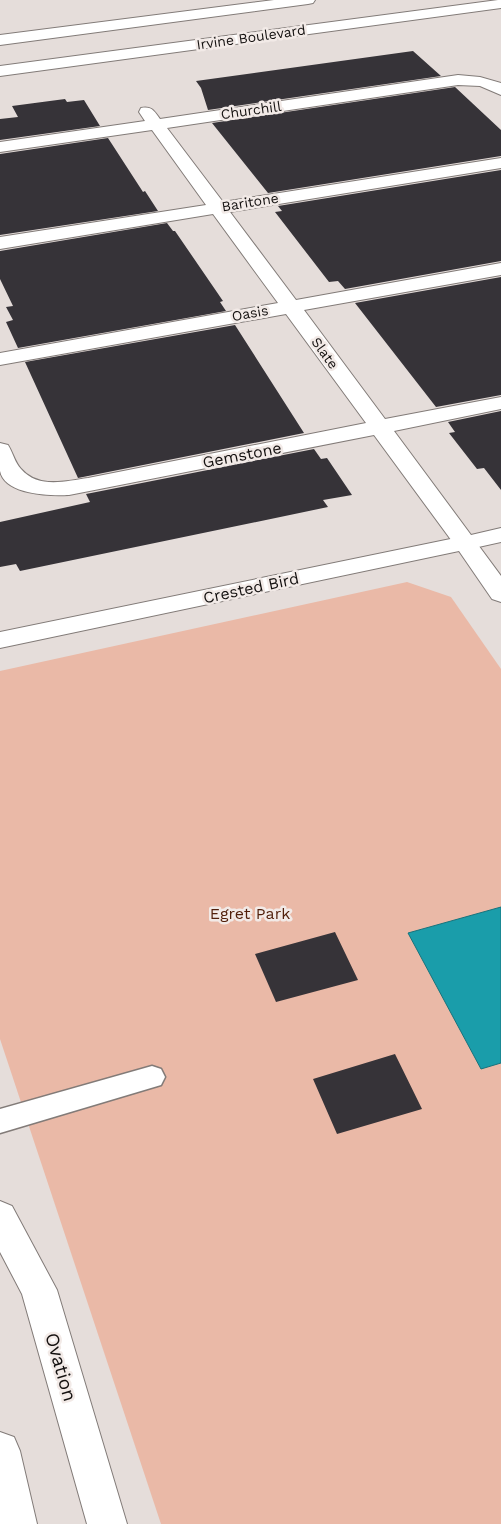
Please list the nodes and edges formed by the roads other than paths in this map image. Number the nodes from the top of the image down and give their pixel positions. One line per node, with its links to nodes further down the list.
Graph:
1 (308, 0): 3 (street, Irvine Boulevard)
2 (501, 4): 4 (street, Irvine Boulevard)
3 (0, 40)
4 (0, 71)
5 (501, 90): 6 (street, Churchill)
6 (151, 118): 7 (street, Churchill); 9 (street, Slate)
7 (0, 147)
8 (501, 163): 9 (street, Baritone)
9 (218, 208): 10 (street, Baritone); 12 (street, Slate)
10 (0, 243)
11 (501, 269): 12 (street, Oasis)
12 (290, 305): 13 (street, Oasis); 15 (street, Slate)
13 (0, 359)
14 (501, 403): 15 (street, Gemstone)
15 (379, 427): 16 (street, Gemstone); 18 (street, Slate)
16 (0, 450)
17 (501, 535): 18 (street, Crested Bird)
18 (465, 543): 19 (street, Slate); 20 (street, Crested Bird)
19 (501, 594)
20 (0, 640)
21 (152, 1077): 22 (lane)
22 (0, 1121)
23 (0, 1217): 26 (street, Ovation)
24 (0, 1451): 25 (street)
25 (17, 1524)
26 (106, 1524)

